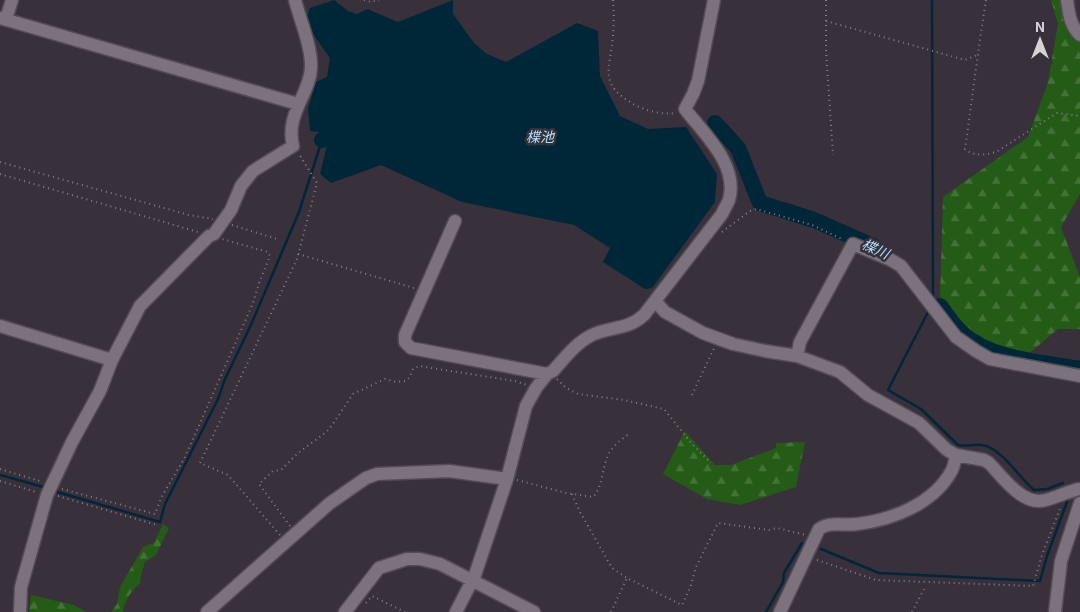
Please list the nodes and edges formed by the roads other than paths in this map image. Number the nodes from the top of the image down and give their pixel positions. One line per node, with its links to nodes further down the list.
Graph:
1 (12, 0): 5 (street)
2 (295, 0): 7 (street)
3 (714, 0): 9 (street)
4 (1067, 0): 6 (street)
5 (3, 18): 7 (street)
6 (1080, 35)
7 (298, 104): 12 (street)
8 (455, 221): 13 (street)
9 (655, 301): 11 (street); 13 (street)
10 (0, 326): 12 (street)
11 (797, 356): 14 (street); 15 (street)
12 (112, 360): 20 (street)
13 (549, 373): 16 (street)
14 (1080, 376)
15 (956, 455): 17 (street); 25 (street)
16 (507, 479): 19 (street); 21 (street)
17 (1080, 489)
18 (1080, 503): 26 (street)
19 (473, 580): 22 (street); 23 (street); 24 (street)
20 (20, 612)
21 (207, 612)
22 (345, 612)
23 (456, 612)
24 (534, 612)
25 (780, 612)
26 (1055, 612)

